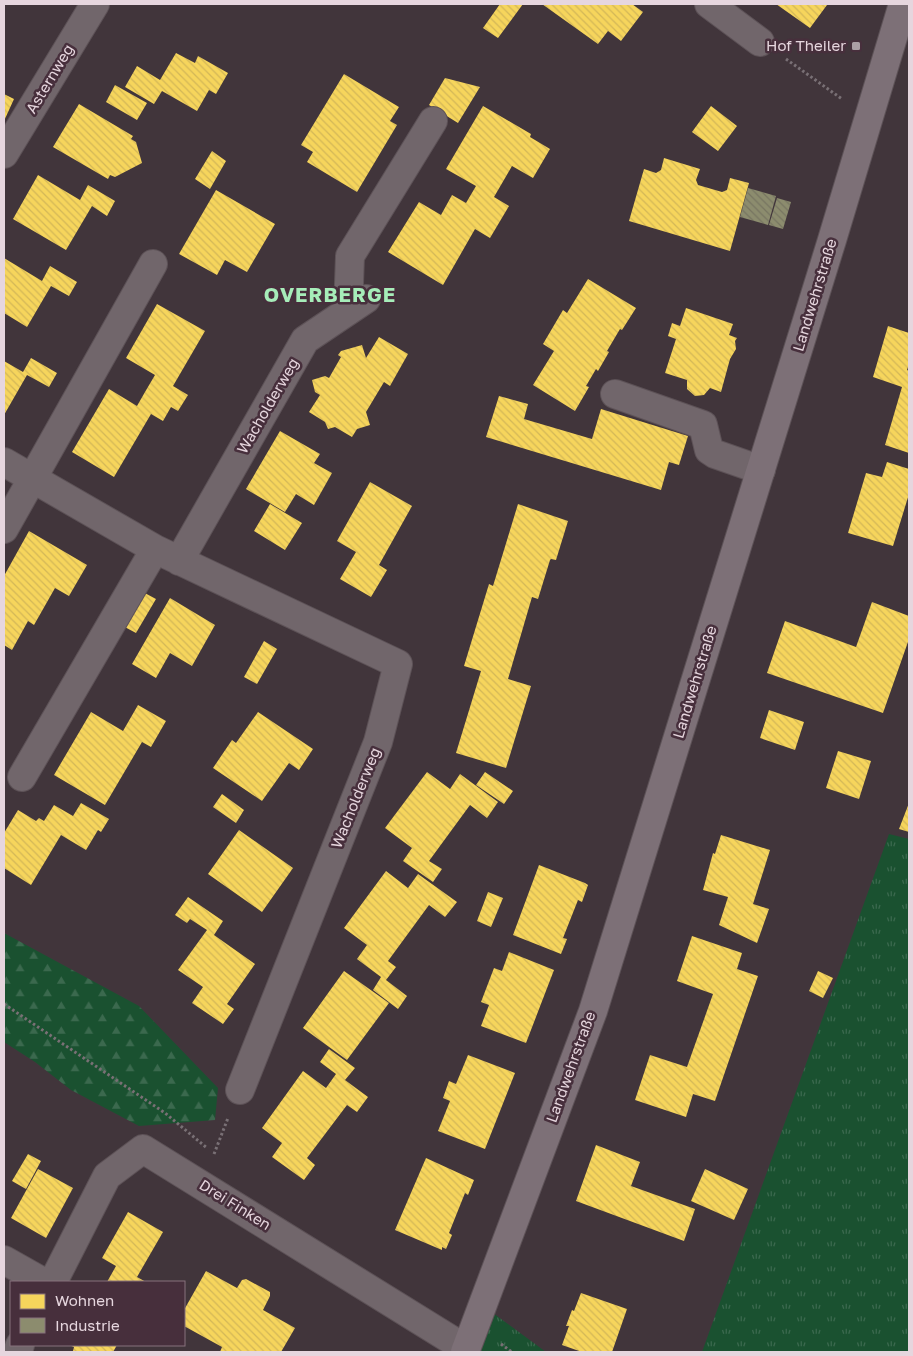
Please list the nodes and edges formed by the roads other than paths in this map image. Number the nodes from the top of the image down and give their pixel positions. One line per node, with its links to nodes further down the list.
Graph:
1 (95, 4): 6 (street, Asternweg)
2 (709, 4): 4 (street)
3 (903, 4): 10 (main road, Landwehrstraße)
4 (760, 42)
5 (433, 121): 14 (street, Wacholderweg)
6 (4, 154)
7 (153, 264): 11 (street)
8 (615, 394): 10 (street)
9 (4, 462): 11 (street, Wacholderweg)
10 (761, 470): 20 (main road, Landwehrstraße)
11 (33, 479): 12 (street); 13 (street, Wacholderweg)
12 (4, 529)
13 (155, 549): 14 (street, Wacholderweg); 15 (street)
14 (179, 561): 16 (street, Wacholderweg)
15 (22, 777)
16 (240, 1090)
17 (4, 1260): 18 (street)
18 (41, 1281)
19 (54, 1281): 20 (street, Drei Finken)
20 (465, 1351)

